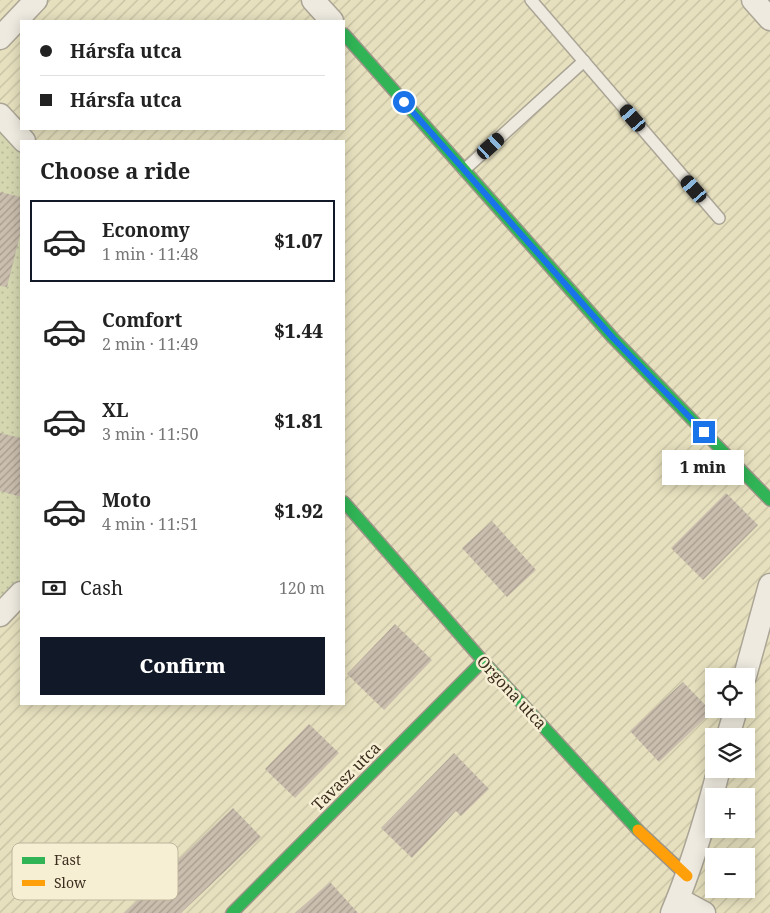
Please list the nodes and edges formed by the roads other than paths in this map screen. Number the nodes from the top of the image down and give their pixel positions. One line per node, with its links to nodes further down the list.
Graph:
1 (36, 0): 8 (street)
2 (313, 0): 6 (street)
3 (531, 0): 9 (lane)
4 (753, 0): 5 (street)
5 (770, 19)
6 (331, 20)
7 (345, 35): 12 (street)
8 (0, 38)
9 (584, 61): 12 (lane); 13 (lane)
10 (0, 114): 11 (street)
11 (23, 140)
12 (464, 170): 14 (street)
13 (719, 218)
14 (770, 500)
15 (345, 503): 19 (street, Orgona utca)
16 (770, 585): 20 (street)
17 (20, 594): 18 (street)
18 (0, 614)
19 (482, 661): 22 (street, Orgona utca); 24 (street, Tavasz utca)
20 (747, 668)
21 (717, 778): 22 (street)
22 (687, 876): 23 (street)
23 (675, 906): 25 (street)
24 (232, 913)
25 (704, 913)

